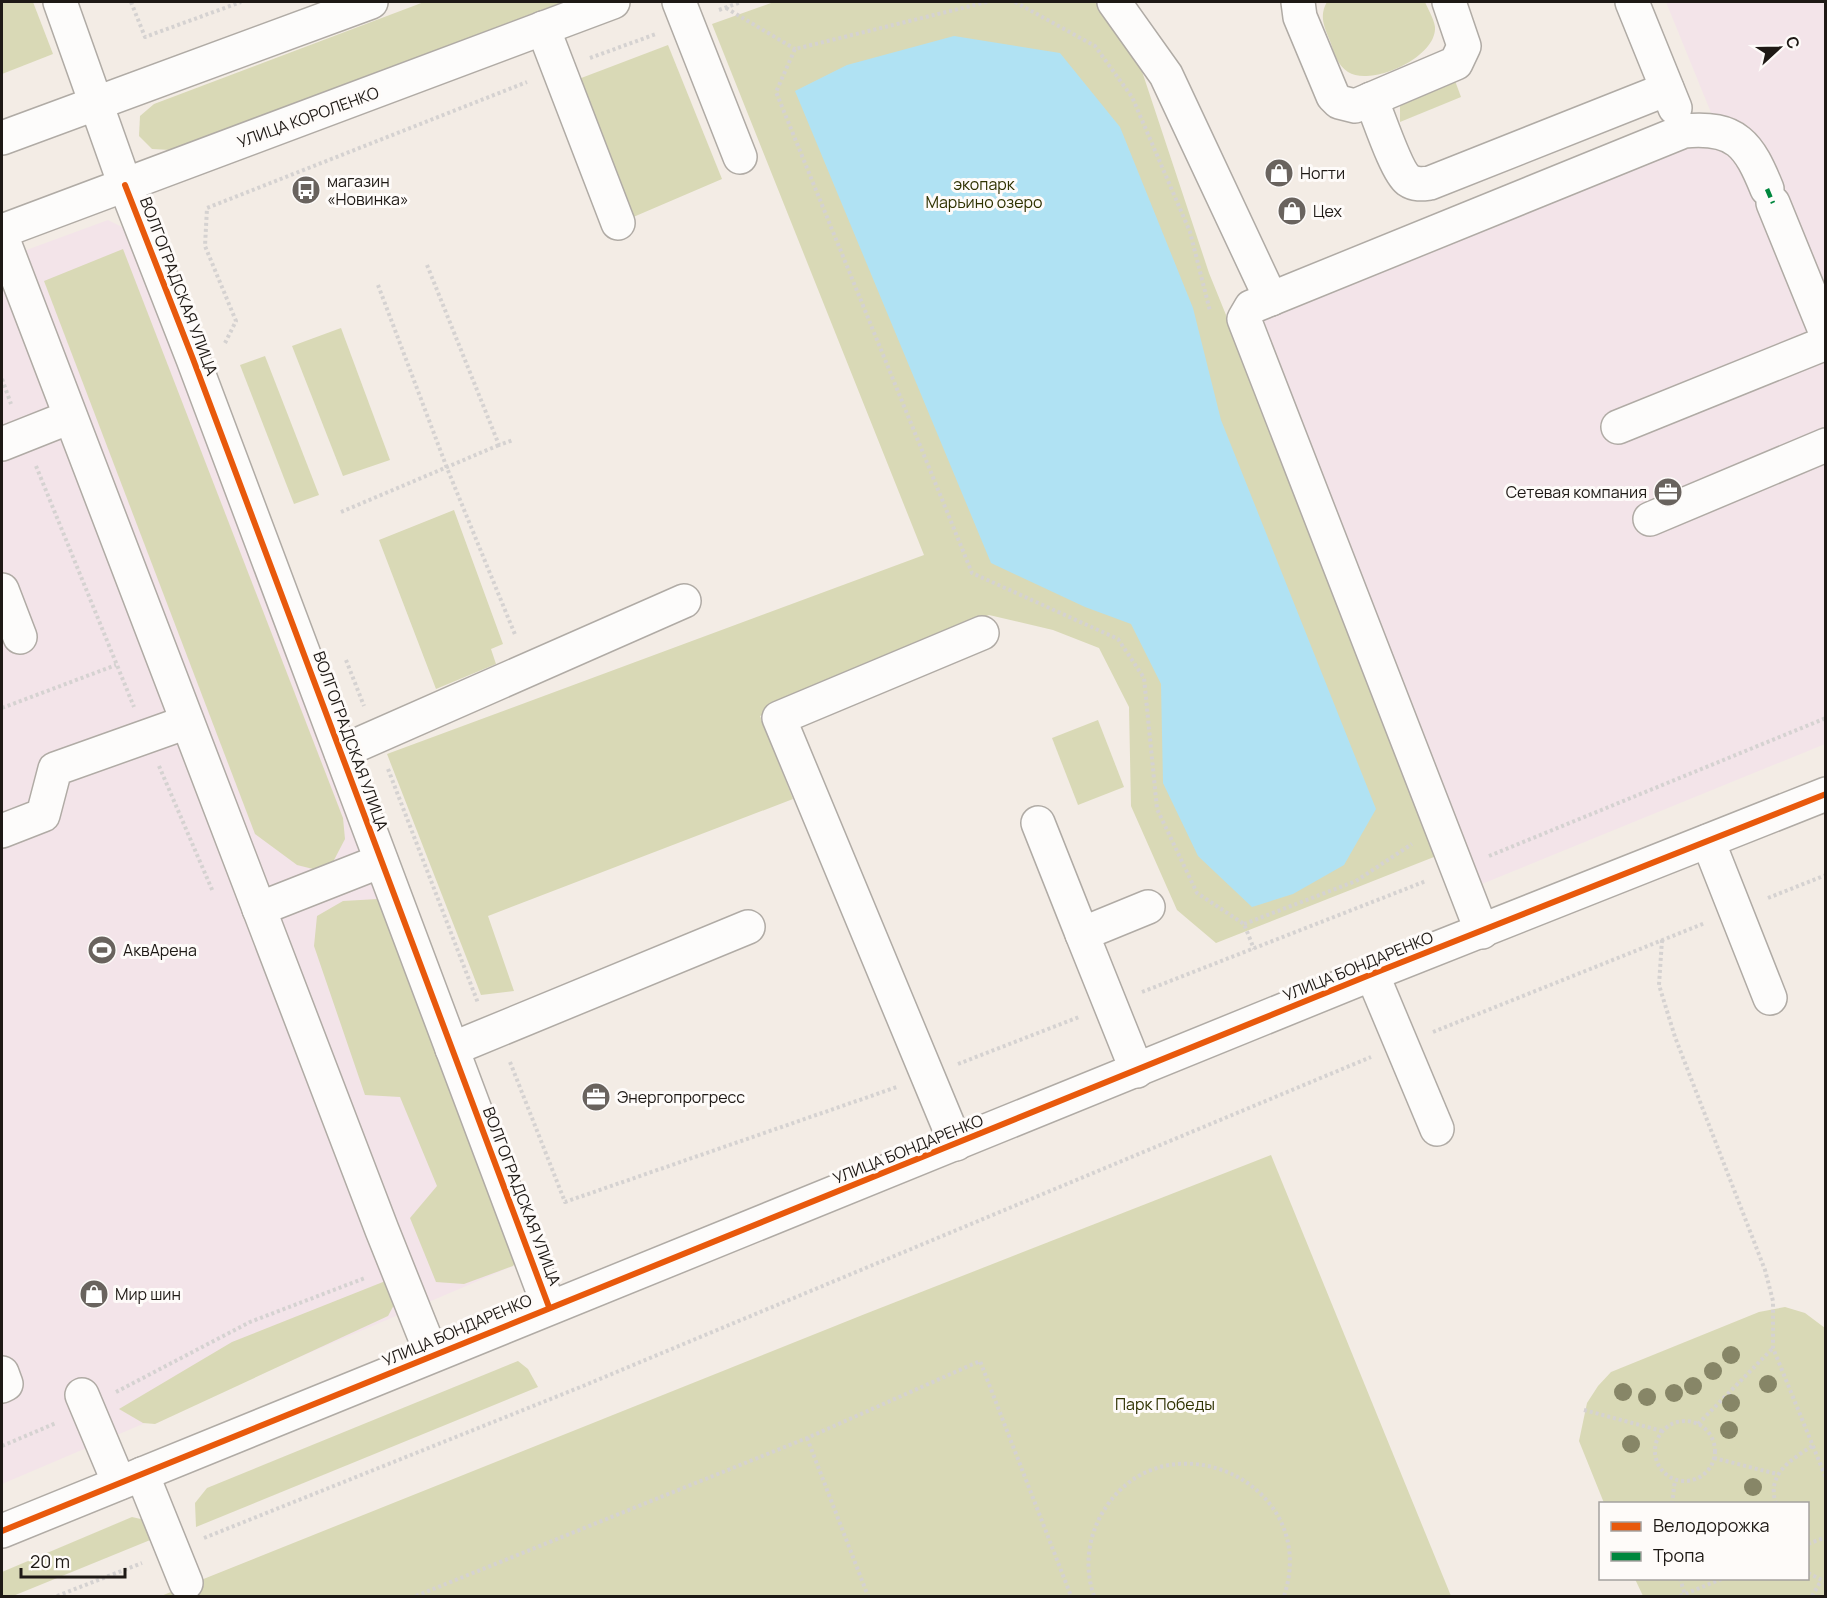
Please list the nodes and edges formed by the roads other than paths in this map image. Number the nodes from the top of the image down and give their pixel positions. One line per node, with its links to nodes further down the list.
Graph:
1 (60, 2): 12 (street, ВОЛГОГРАДСКАЯ УЛИЦА)
2 (371, 2): 12 (street)
3 (613, 2): 9 (street, УЛИЦА КОРОЛЕНКО)
4 (1114, 2): 20 (street)
5 (1298, 2): 11 (street)
6 (1449, 2): 11 (street)
7 (1632, 2): 10 (street)
8 (683, 12): 15 (street)
9 (543, 28): 16 (street, УЛИЦА КОРОЛЕНКО); 17 (street)
10 (1667, 89): 11 (street); 13 (street)
11 (1371, 99)
12 (97, 103): 14 (street); 16 (street, ВОЛГОГРАДСКАЯ УЛИЦА)
13 (1684, 132): 20 (street); 21 (street)
14 (2, 138)
15 (740, 157)
16 (125, 185): 18 (street, УЛИЦА КОРОЛЕНКО); 33 (street, ВОЛГОГРАДСКАЯ УЛИЦА)
17 (618, 223)
18 (2, 231)
19 (2, 237): 23 (street)
20 (1271, 299): 42 (street)
21 (1826, 333)
22 (1826, 343): 24 (street)
23 (70, 417): 25 (street); 32 (street)
24 (1618, 427)
25 (2, 444)
26 (1826, 445): 27 (street)
27 (1650, 519)
28 (2, 590): 31 (street)
29 (684, 601): 33 (street)
30 (982, 633): 49 (street)
31 (20, 638)
32 (187, 722): 36 (street); 40 (street)
33 (341, 752): 38 (street, ВОЛГОГРАДСКАЯ УЛИЦА)
34 (1826, 794): 37 (street, УЛИЦА БОНДАРЕНКО)
35 (1038, 823): 43 (street)
36 (2, 831)
37 (1708, 841): 42 (street, УЛИЦА БОНДАРЕНКО); 45 (street)
38 (381, 861): 40 (street); 46 (street, ВОЛГОГРАДСКАЯ УЛИЦА)
39 (1148, 907): 43 (street)
40 (259, 909): 51 (street)
41 (748, 927): 46 (street)
42 (1482, 932): 44 (street, УЛИЦА БОНДАРЕНКО)
43 (1082, 934): 47 (street)
44 (1372, 974): 47 (street, УЛИЦА БОНДАРЕНКО); 48 (street)
45 (1770, 998)
46 (452, 1049): 50 (street, ВОЛГОГРАДСКАЯ УЛИЦА)
47 (1137, 1071): 49 (street, УЛИЦА БОНДАРЕНКО)
48 (1437, 1129)
49 (956, 1144): 50 (street, УЛИЦА БОНДАРЕНКО)
50 (549, 1306): 51 (street, УЛИЦА БОНДАРЕНКО)
51 (432, 1355): 55 (street, УЛИЦА БОНДАРЕНКО)
52 (2, 1373): 53 (street)
53 (2, 1386)
54 (85, 1401): 55 (street)
55 (130, 1479): 56 (street, УЛИЦА БОНДАРЕНКО); 57 (street)
56 (2, 1531)
57 (186, 1583)

